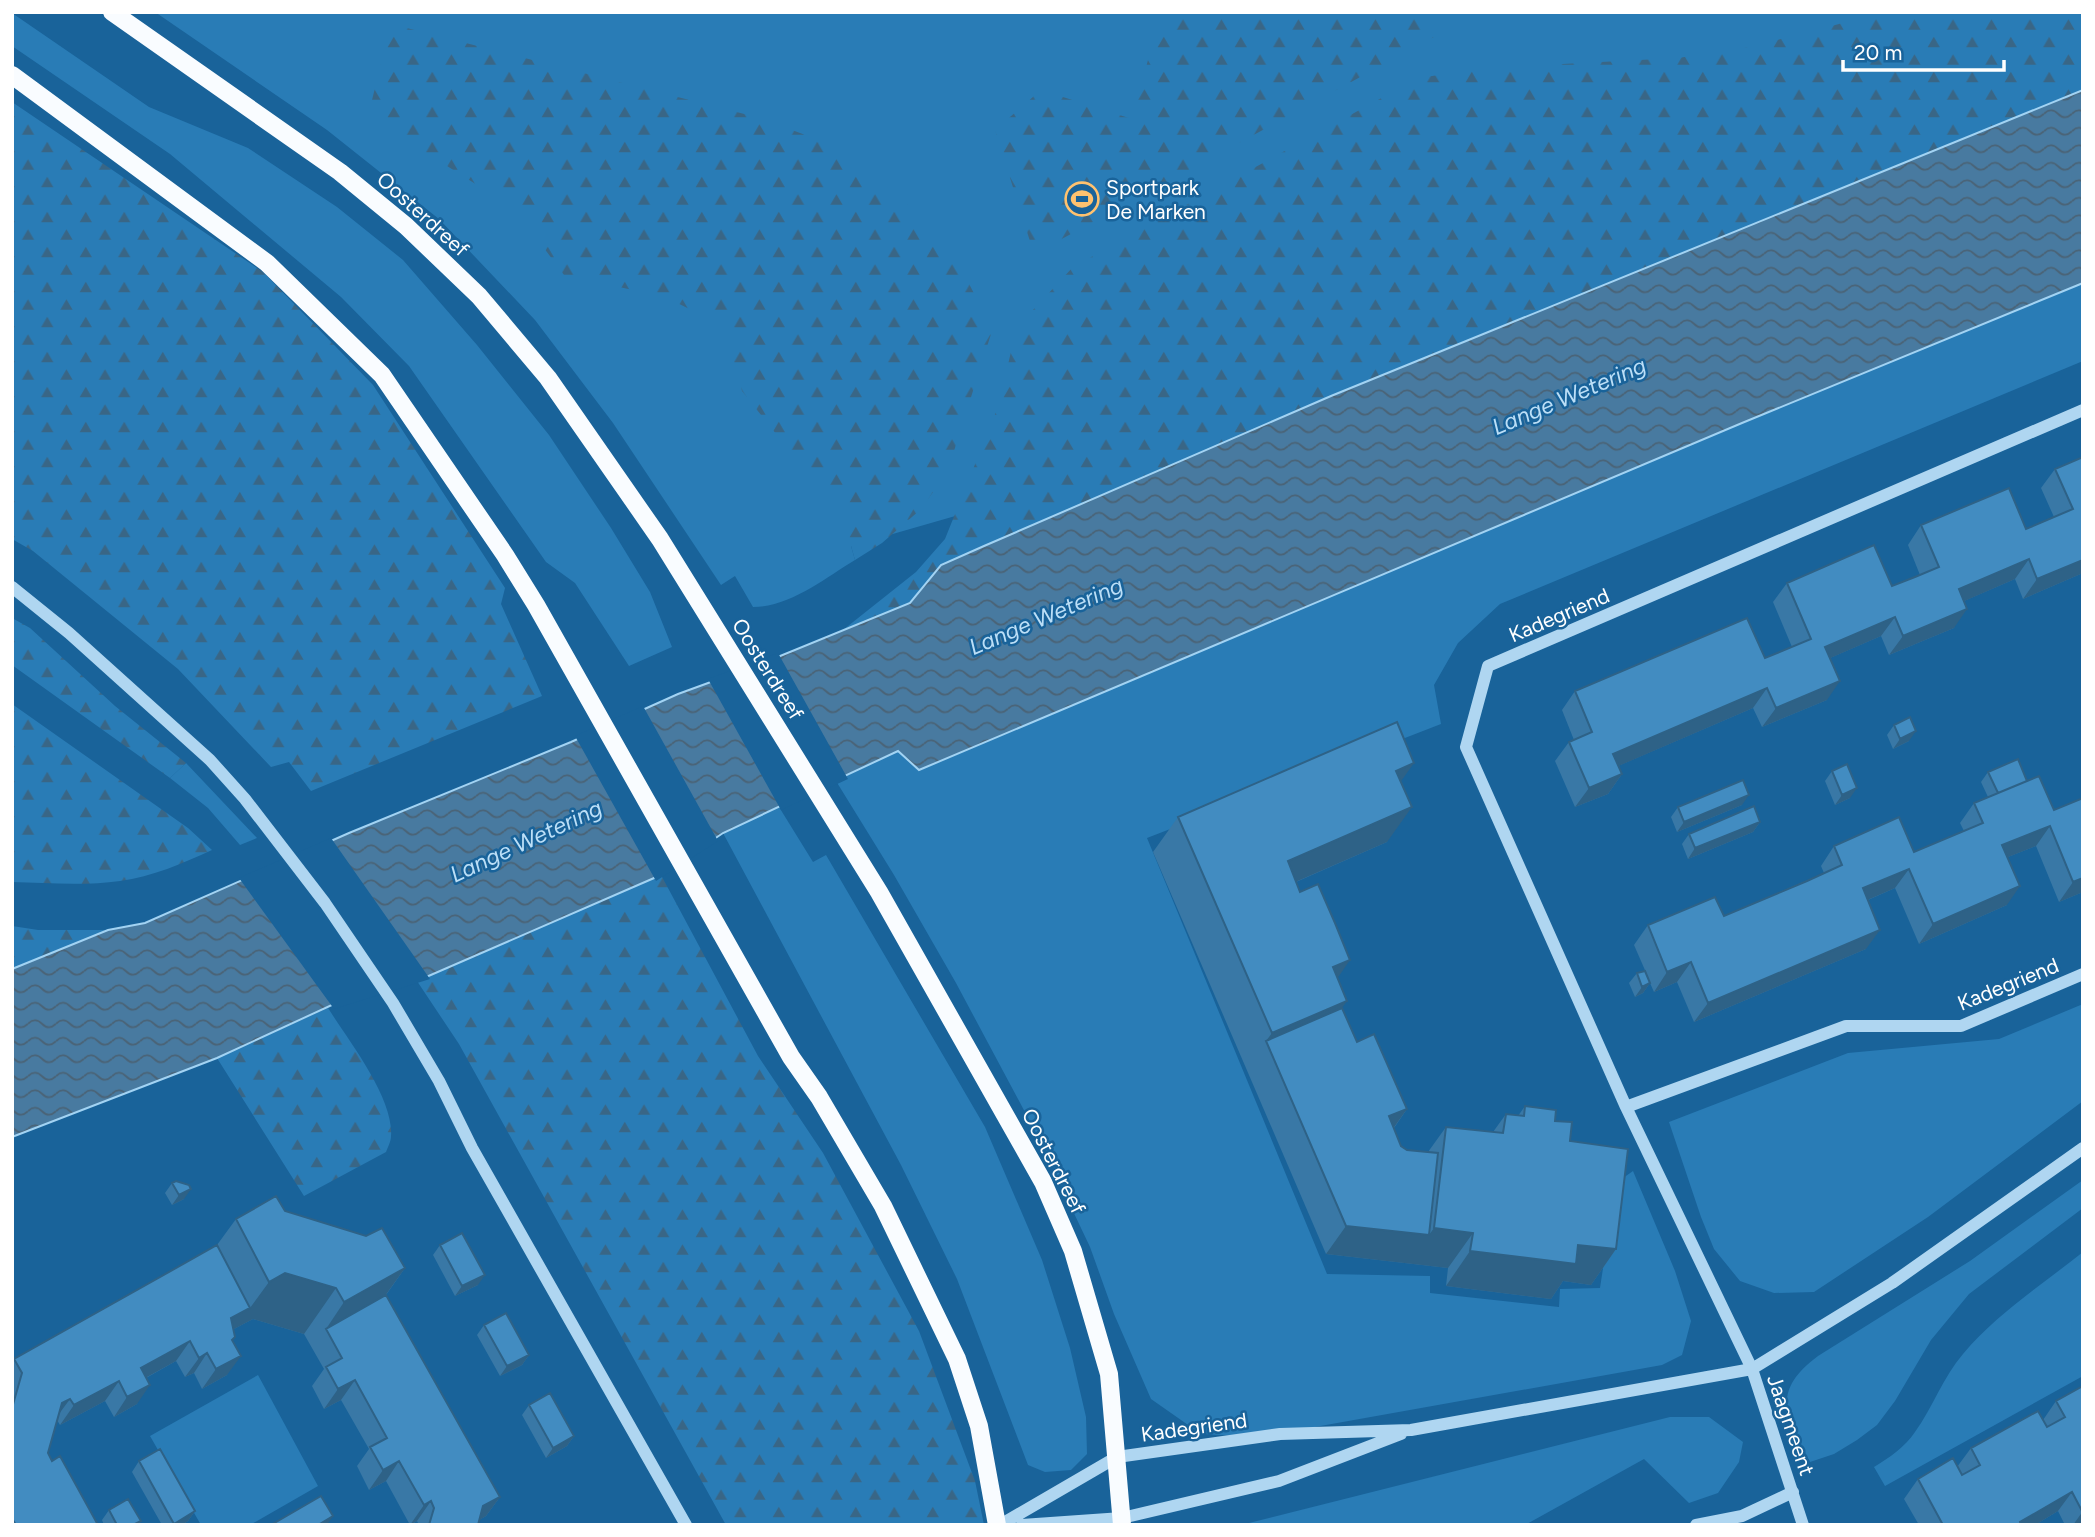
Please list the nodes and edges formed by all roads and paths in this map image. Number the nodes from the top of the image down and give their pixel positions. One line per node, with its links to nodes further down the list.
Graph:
1 (112, 12): 10 (main road, Oosterdreef)
2 (12, 75): 14 (main road)
3 (2083, 410): 6 (street, Kadegriend)
4 (12, 587): 13 (street)
5 (2083, 974): 6 (street, Kadegriend)
6 (1626, 1107): 8 (street, Kadegriend)
7 (2083, 1148): 8 (street, Kadegriend)
8 (1752, 1369): 9 (street, Kadegriend); 11 (street, Jaagmeent)
9 (1411, 1430): 10 (street, Kadegriend); 12 (street, Kadegriend)
10 (1117, 1457): 12 (main road, Oosterdreef); 14 (street, Kadegriend)
11 (1793, 1492): 16 (street, Jaagmeent); 17 (street, Jaagmeent)
12 (1122, 1522): 15 (street, Kadegriend)
13 (686, 1525)
14 (998, 1525)
15 (1022, 1525)
16 (1696, 1525)
17 (1803, 1525)

